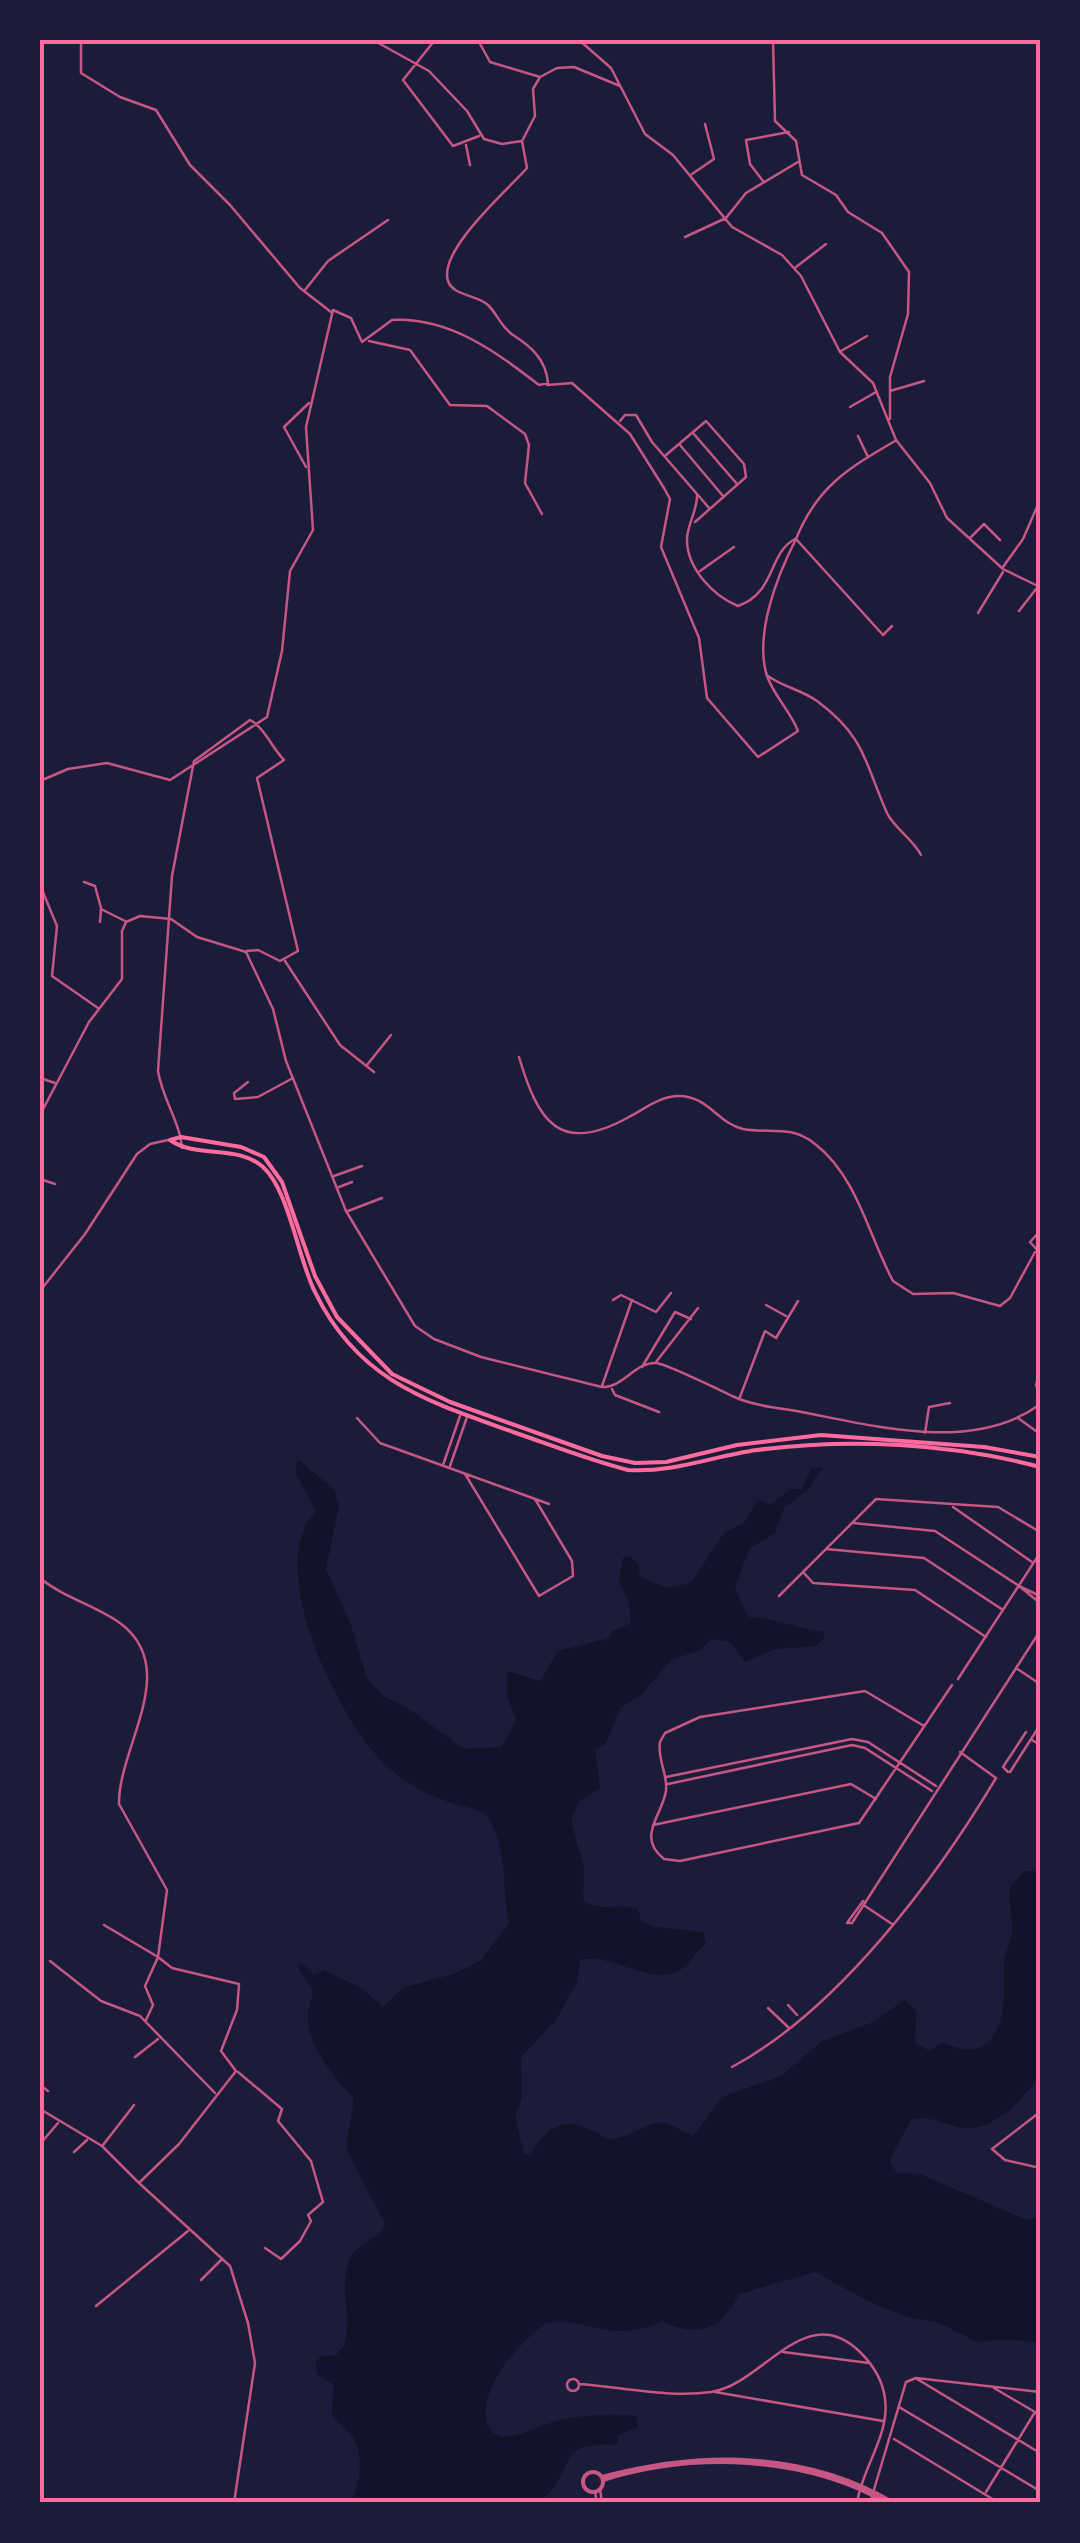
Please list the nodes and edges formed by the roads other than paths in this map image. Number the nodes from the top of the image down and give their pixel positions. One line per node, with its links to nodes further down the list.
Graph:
1 (82, 40): 24 (street)
2 (373, 40): 7 (street)
3 (435, 40): 7 (street)
4 (478, 40): 8 (street)
5 (579, 40): 9 (street)
6 (773, 40): 11 (street)
7 (418, 64): 12 (street); 14 (street)
8 (540, 77): 9 (street); 13 (street)
9 (620, 86): 17 (street)
10 (705, 124): 17 (street)
11 (790, 132): 15 (street); 18 (street)
12 (481, 135): 13 (street); 14 (street)
13 (522, 142): 30 (street)
14 (466, 144): 16 (street)
15 (799, 161): 18 (street); 32 (street)
16 (470, 166)
17 (690, 174): 19 (street)
18 (764, 182): 19 (street)
19 (726, 218): 21 (street); 23 (street)
20 (388, 220): 24 (street)
21 (685, 237)
22 (826, 244): 23 (street)
23 (794, 268): 28 (street)
24 (304, 291): 25 (street)
25 (331, 312): 27 (street); 33 (street)
26 (866, 336): 28 (street)
27 (368, 340): 30 (street); 49 (street)
28 (840, 352): 31 (street)
29 (924, 381): 32 (street)
30 (547, 385): 36 (street)
31 (877, 391): 34 (street); 35 (street)
32 (889, 391): 35 (street)
33 (310, 402): 43 (street); 43 (street)
34 (850, 407)
35 (890, 421): 39 (street)
36 (620, 422): 41 (street); 61 (street)
37 (692, 432): 40 (street); 44 (street); 44 (street)
38 (858, 436): 42 (street)
39 (896, 440): 42 (street); 52 (street)
40 (679, 444): 41 (street); 46 (street)
41 (664, 456): 45 (street)
42 (868, 456): 51 (street)
43 (307, 468): 62 (street)
44 (738, 485): 46 (street)
45 (697, 494): 48 (street); 50 (street)
46 (723, 497): 48 (street)
47 (1040, 500): 55 (street)
48 (709, 509): 50 (street)
49 (542, 514)
50 (691, 525): 56 (street)
51 (796, 539): 56 (street); 60 (street); 61 (street)
52 (969, 539): 53 (street); 55 (street)
53 (1000, 540)
54 (734, 548): 56 (street)
55 (1004, 569): 57 (street); 59 (street)
56 (698, 572)
57 (1038, 588): 58 (street)
58 (1019, 611)
59 (978, 613)
60 (892, 626)
61 (767, 675): 65 (street)
62 (259, 725): 63 (street); 63 (street); 73 (street)
63 (192, 767): 64 (street); 69 (street)
64 (40, 781)
65 (922, 855)
66 (84, 882): 68 (street)
67 (40, 885): 74 (street)
68 (101, 909): 70 (street); 71 (street)
69 (171, 918): 71 (street); 72 (street); 84 (street)
70 (100, 922)
71 (126, 922): 74 (street)
72 (246, 952): 73 (street); 80 (street)
73 (284, 960): 77 (street)
74 (98, 1008): 82 (street)
75 (391, 1035): 77 (street)
76 (519, 1057): 96 (street)
77 (366, 1066): 78 (street)
78 (374, 1072)
79 (40, 1078): 82 (street)
80 (293, 1078): 81 (street); 88 (street)
81 (248, 1082)
82 (56, 1084): 83 (street)
83 (40, 1115)
84 (181, 1137): 85 (main road); 86 (street); 97 (main road)
85 (170, 1140): 86 (main road); 99 (street)
86 (182, 1148): 98 (main road)
87 (362, 1166): 88 (street)
88 (332, 1176): 92 (street)
89 (40, 1179): 91 (street)
90 (352, 1182): 92 (street)
91 (55, 1184)
92 (337, 1188): 94 (street)
93 (382, 1198): 94 (street)
94 (346, 1211): 111 (street)
95 (1040, 1232): 96 (street)
96 (1038, 1252)
97 (308, 1257): 98 (main road); 124 (main road)
98 (300, 1259): 118 (main road)
99 (40, 1291)
100 (670, 1293): 102 (street)
101 (613, 1300): 102 (street)
102 (632, 1300): 111 (street)
103 (798, 1300): 106 (street)
104 (766, 1305): 106 (street)
105 (698, 1308): 107 (street)
106 (788, 1317): 114 (street)
107 (691, 1319): 108 (street); 109 (street)
108 (655, 1363): 109 (street); 114 (street)
109 (642, 1367): 112 (street)
110 (1040, 1371): 113 (street)
111 (602, 1387): 112 (street)
112 (611, 1387): 117 (street)
113 (1040, 1395)
114 (740, 1399): 122 (street)
115 (950, 1403): 122 (street)
116 (1039, 1405): 119 (street)
117 (659, 1412)
118 (464, 1414): 125 (main road); 127 (street); 129 (street)
119 (1016, 1417): 122 (street); 123 (street)
120 (358, 1418): 127 (street)
121 (40, 1423): 131 (street)
122 (926, 1433)
123 (1040, 1434)
124 (545, 1436): 125 (main road); 126 (main road)
125 (543, 1442): 128 (main road)
126 (1040, 1457)
127 (443, 1466): 129 (street)
128 (1040, 1467)
129 (449, 1468): 130 (street)
130 (465, 1474): 132 (street); 132 (street)
131 (40, 1488)
132 (536, 1499): 133 (street)
133 (550, 1504)
134 (954, 1504): 135 (street); 136 (street); 139 (street)
135 (852, 1522): 137 (street); 142 (street)
136 (1040, 1532)
137 (826, 1548): 140 (street); 146 (street)
138 (1040, 1553): 139 (street)
139 (1034, 1563): 142 (street)
140 (803, 1572): 143 (street); 148 (street)
141 (40, 1578): 168 (street)
142 (1018, 1586): 144 (street); 145 (street); 146 (street)
143 (779, 1596)
144 (1040, 1596)
145 (1040, 1603)
146 (1003, 1610): 148 (street)
147 (1040, 1631): 149 (street)
148 (986, 1636): 150 (street)
149 (1016, 1668): 151 (street); 158 (street)
150 (958, 1679)
151 (1040, 1684)
152 (952, 1685): 154 (street)
153 (1040, 1725): 156 (street)
154 (924, 1726): 159 (street); 160 (street)
155 (1026, 1732): 156 (street)
156 (1031, 1739): 157 (street)
157 (1040, 1745)
158 (960, 1752): 162 (street); 166 (street)
159 (898, 1766): 160 (street); 161 (street); 162 (street); 163 (street); 164 (street)
160 (664, 1777): 161 (street)
161 (666, 1784): 165 (street)
162 (938, 1787): 163 (street)
163 (934, 1792): 166 (street)
164 (876, 1799): 165 (street); 165 (street)
165 (652, 1826)
166 (893, 1925): 172 (street)
167 (104, 1926): 168 (street)
168 (158, 1956): 173 (street); 178 (street)
169 (50, 1961): 173 (street)
170 (788, 2005): 172 (street)
171 (768, 2008): 174 (street)
172 (799, 2018): 174 (street)
173 (146, 2021): 175 (street)
174 (788, 2027): 177 (street)
175 (160, 2038): 176 (street); 181 (street)
176 (135, 2057)
177 (732, 2066)
178 (236, 2072): 181 (street); 193 (street)
179 (40, 2085): 180 (street)
180 (48, 2091)
181 (216, 2094): 191 (street)
182 (134, 2104): 188 (street)
183 (40, 2109): 185 (street)
184 (1040, 2112): 190 (street)
185 (59, 2122): 186 (street); 187 (street)
186 (88, 2139): 188 (street); 189 (street)
187 (40, 2144)
188 (102, 2146): 191 (street)
189 (74, 2152)
190 (1040, 2168)
191 (139, 2183): 192 (street)
192 (189, 2230): 194 (street); 196 (street)
193 (266, 2248)
194 (223, 2258): 195 (street); 218 (street)
195 (200, 2280)
196 (96, 2306)
197 (781, 2352): 198 (street); 198 (street); 202 (street)
198 (871, 2363): 207 (street)
199 (916, 2378): 201 (street); 204 (street); 209 (street)
200 (579, 2384): 202 (street)
201 (992, 2386): 203 (street); 205 (street)
202 (713, 2392): 207 (street)
203 (1040, 2392)
204 (897, 2406): 208 (street); 211 (street)
205 (1034, 2412): 206 (street); 209 (street)
206 (1040, 2415)
207 (883, 2420): 213 (street)
208 (892, 2438): 216 (street); 217 (street)
209 (1018, 2440): 210 (street); 211 (street)
210 (1040, 2453)
211 (1001, 2468): 215 (street); 217 (street)
212 (603, 2479): 213 (street); 214 (street); 214 (street)
213 (860, 2488): 216 (street); 220 (street)
214 (598, 2490): 219 (street)
215 (1040, 2491)
216 (876, 2494): 221 (street); 222 (street); 223 (street)
217 (985, 2494): 224 (street)
218 (234, 2503)
219 (600, 2503)
220 (857, 2503)
221 (870, 2503)
222 (887, 2503)
223 (894, 2503)
224 (999, 2503)

